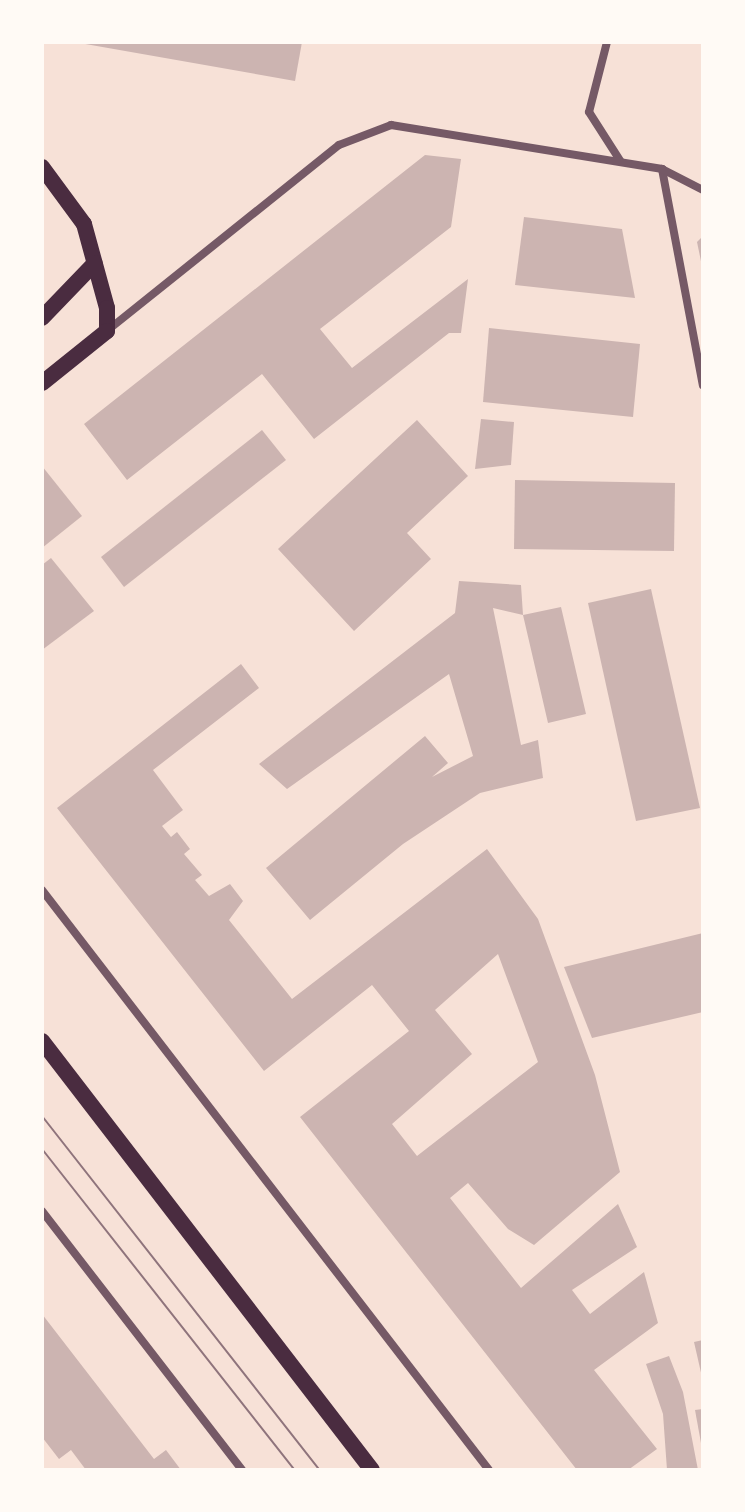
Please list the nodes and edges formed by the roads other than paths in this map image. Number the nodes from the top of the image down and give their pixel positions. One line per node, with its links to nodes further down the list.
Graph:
1 (607, 42): 2 (street)
2 (621, 162): 4 (street); 8 (street)
3 (42, 167): 6 (main road)
4 (662, 169): 5 (street); 10 (street)
5 (703, 190)
6 (95, 263): 7 (main road); 8 (main road)
7 (42, 318)
8 (107, 331): 9 (main road)
9 (42, 383)
10 (703, 385)
11 (42, 890): 16 (street)
12 (42, 1041): 15 (main road)
13 (42, 1211): 14 (street)
14 (242, 1470)
15 (372, 1470)
16 (489, 1470)

